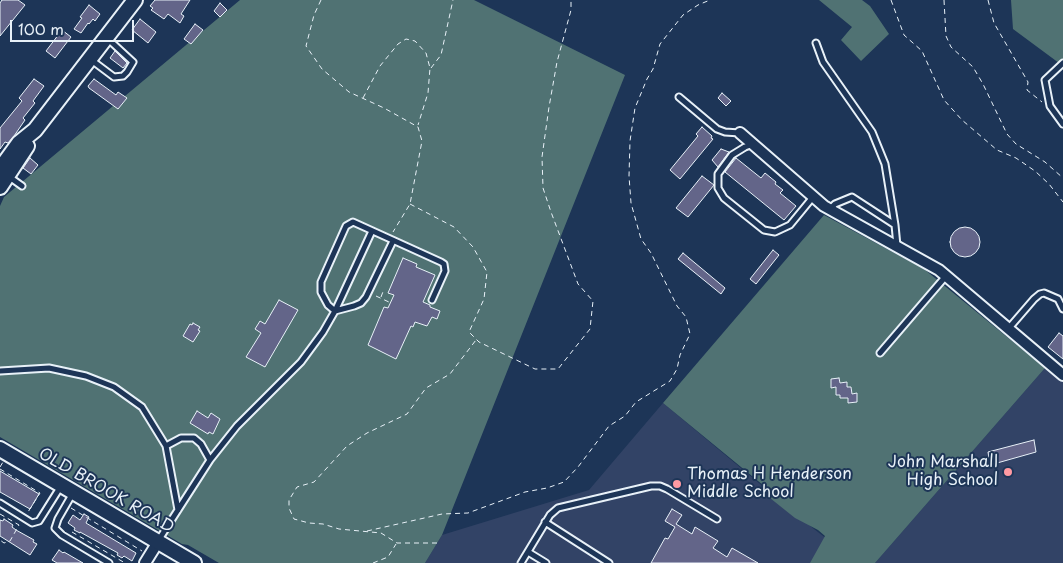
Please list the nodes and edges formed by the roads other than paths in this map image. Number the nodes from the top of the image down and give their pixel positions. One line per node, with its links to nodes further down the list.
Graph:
1 (135, 0): 2 (main road)
2 (106, 37): 4 (main road); 4 (lane)
3 (816, 43): 14 (lane)
4 (90, 59): 10 (main road)
5 (1063, 63): 7 (lane)
6 (679, 98): 8 (lane)
7 (1063, 124)
8 (740, 133): 9 (street)
9 (753, 144): 12 (street); 12 (lane)
10 (2, 177): 11 (lane)
11 (22, 186)
12 (813, 197): 13 (street)
13 (830, 210): 14 (lane); 17 (street)
14 (895, 225): 17 (lane)
15 (372, 231): 16 (lane); 21 (lane); 21 (lane)
16 (391, 240): 19 (lane); 21 (lane)
17 (897, 246): 18 (street)
18 (946, 276): 22 (street); 23 (lane)
19 (432, 300)
20 (1063, 309): 22 (lane)
21 (335, 310): 28 (lane)
22 (1009, 328): 25 (street)
23 (880, 353)
24 (0, 371): 26 (lane)
25 (1063, 375)
26 (166, 446): 28 (lane); 31 (lane)
27 (2, 456): 29 (main road, OLD BROOK ROAD)
28 (210, 460): 31 (lane)
29 (68, 489): 30 (lane); 34 (main road, OLD BROOK ROAD); 36 (lane)
30 (0, 503)
31 (178, 510): 34 (lane)
32 (717, 519): 33 (lane)
33 (545, 522): 35 (lane); 41 (lane)
34 (158, 542): 37 (street); 38 (main road, OLD BROOK ROAD)
35 (528, 552): 39 (lane); 40 (lane)
36 (109, 563)
37 (145, 563)
38 (194, 563)
39 (521, 563)
40 (546, 563)
41 (609, 563)

